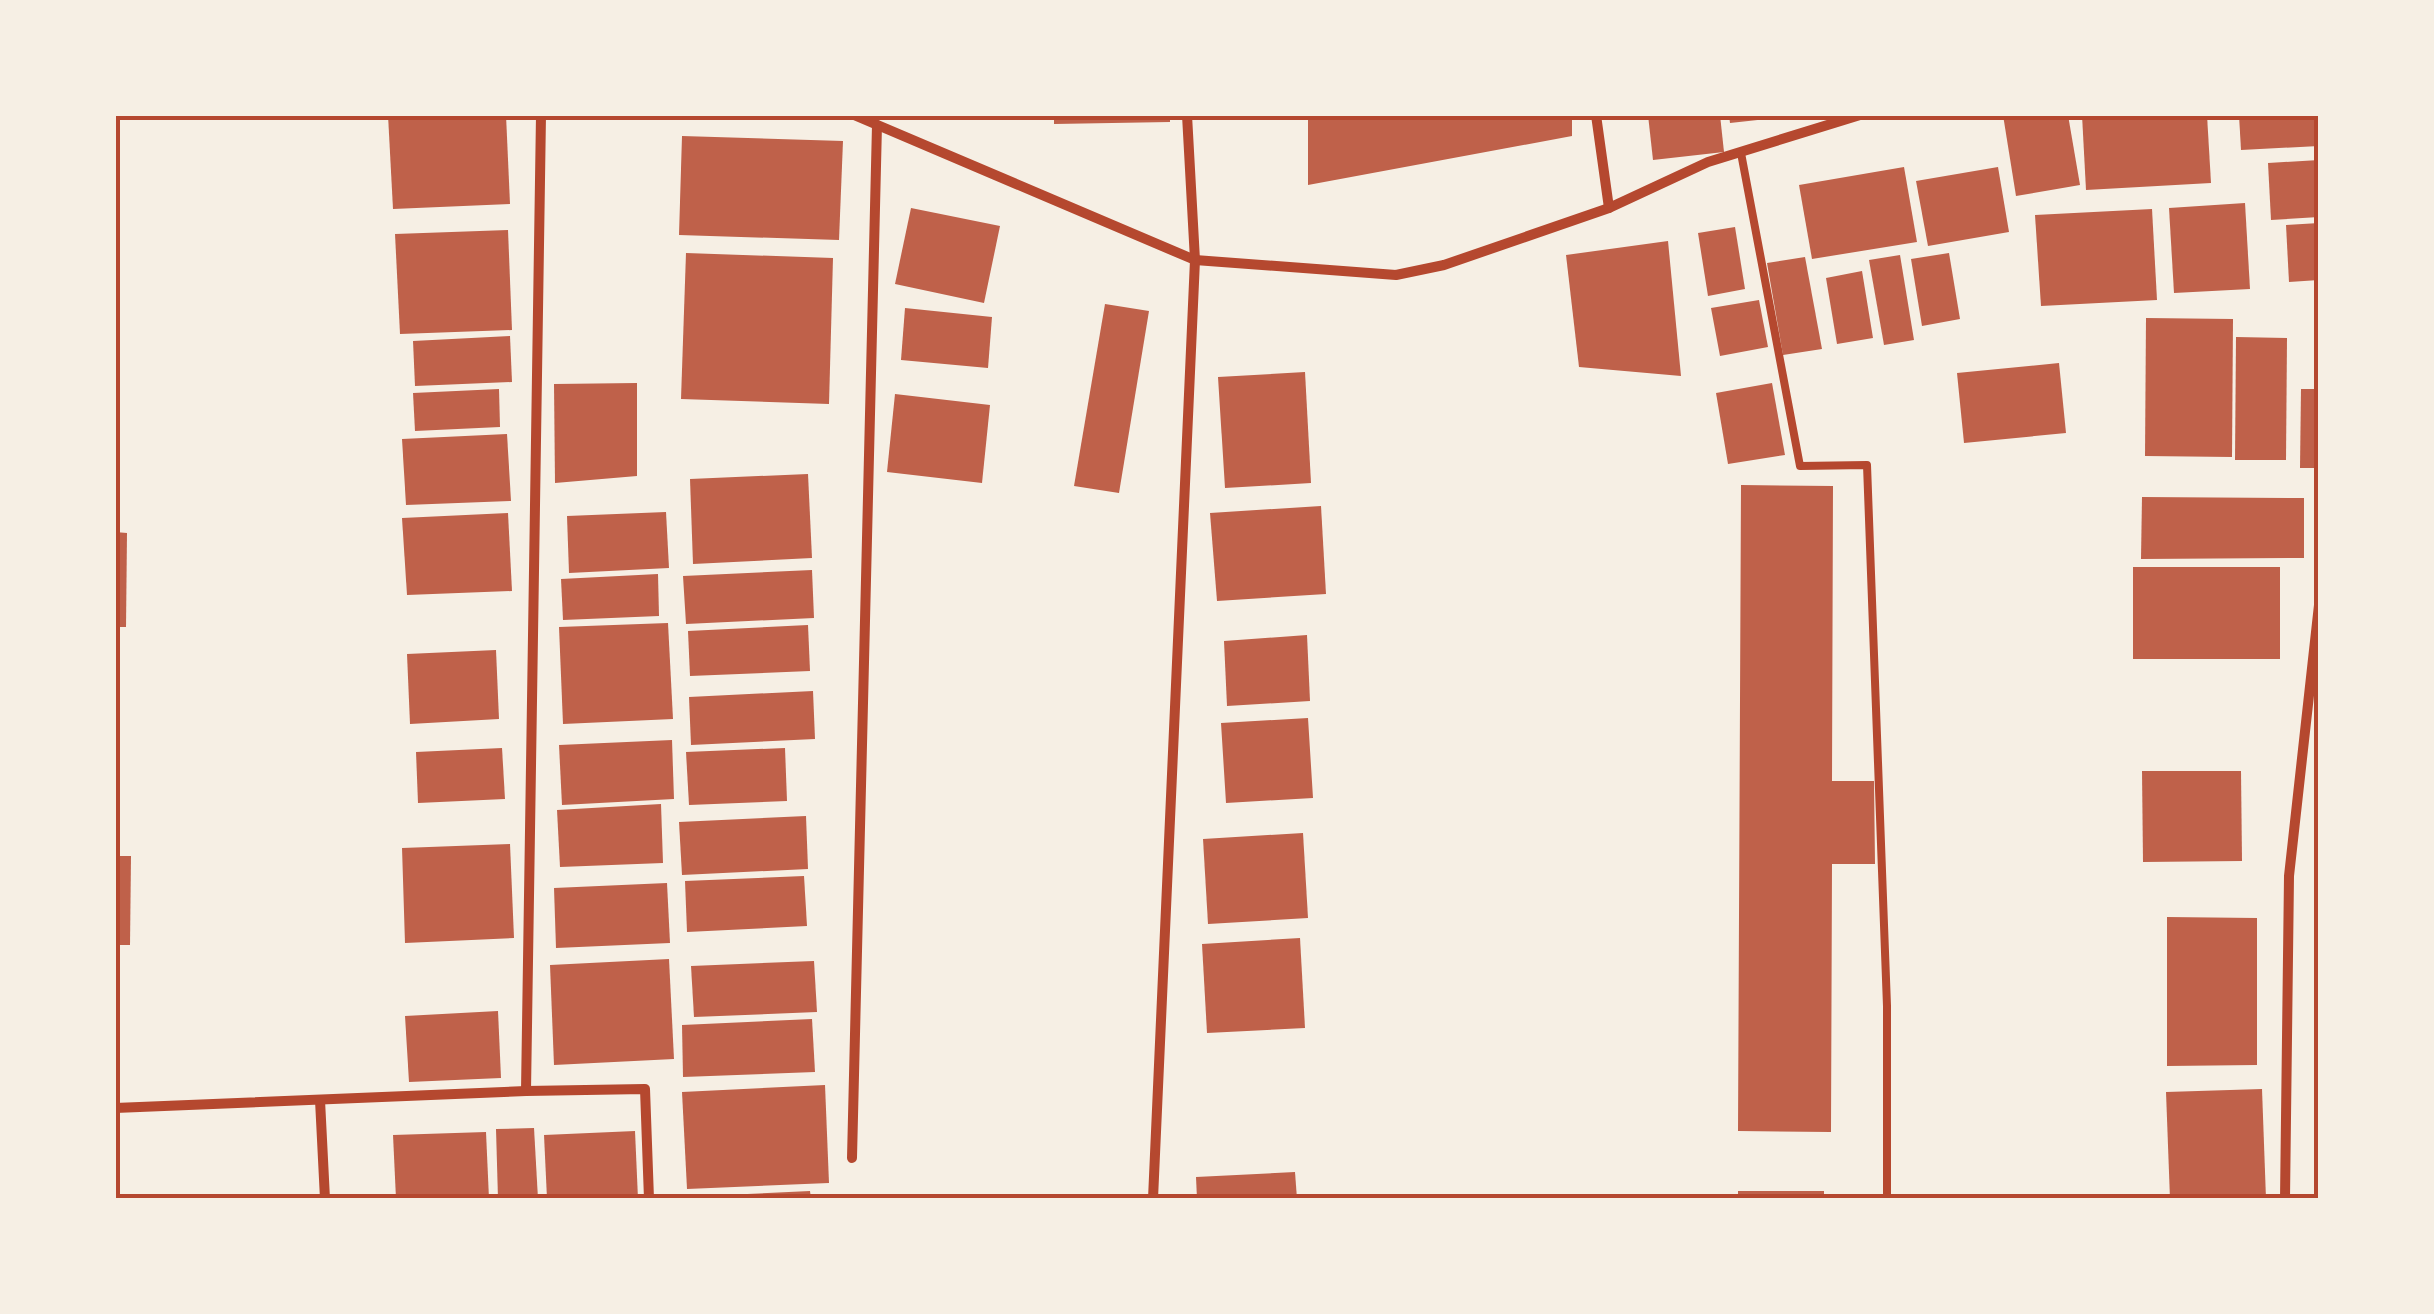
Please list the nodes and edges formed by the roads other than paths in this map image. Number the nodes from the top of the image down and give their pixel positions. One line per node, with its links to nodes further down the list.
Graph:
1 (542, 115): 11 (street)
2 (854, 115): 6 (street)
3 (1187, 115): 9 (street)
4 (1596, 115): 8 (street)
5 (1860, 115): 7 (street)
6 (877, 125): 9 (street); 14 (street)
7 (1741, 152): 8 (street); 18 (lane)
8 (1609, 208): 9 (street)
9 (1195, 260): 17 (street)
10 (2319, 605): 19 (street)
11 (526, 1091): 12 (street); 16 (street)
12 (320, 1100): 13 (street); 15 (street)
13 (115, 1108)
14 (852, 1158)
15 (326, 1199)
16 (650, 1199)
17 (1152, 1199)
18 (1886, 1199)
19 (2285, 1199)

